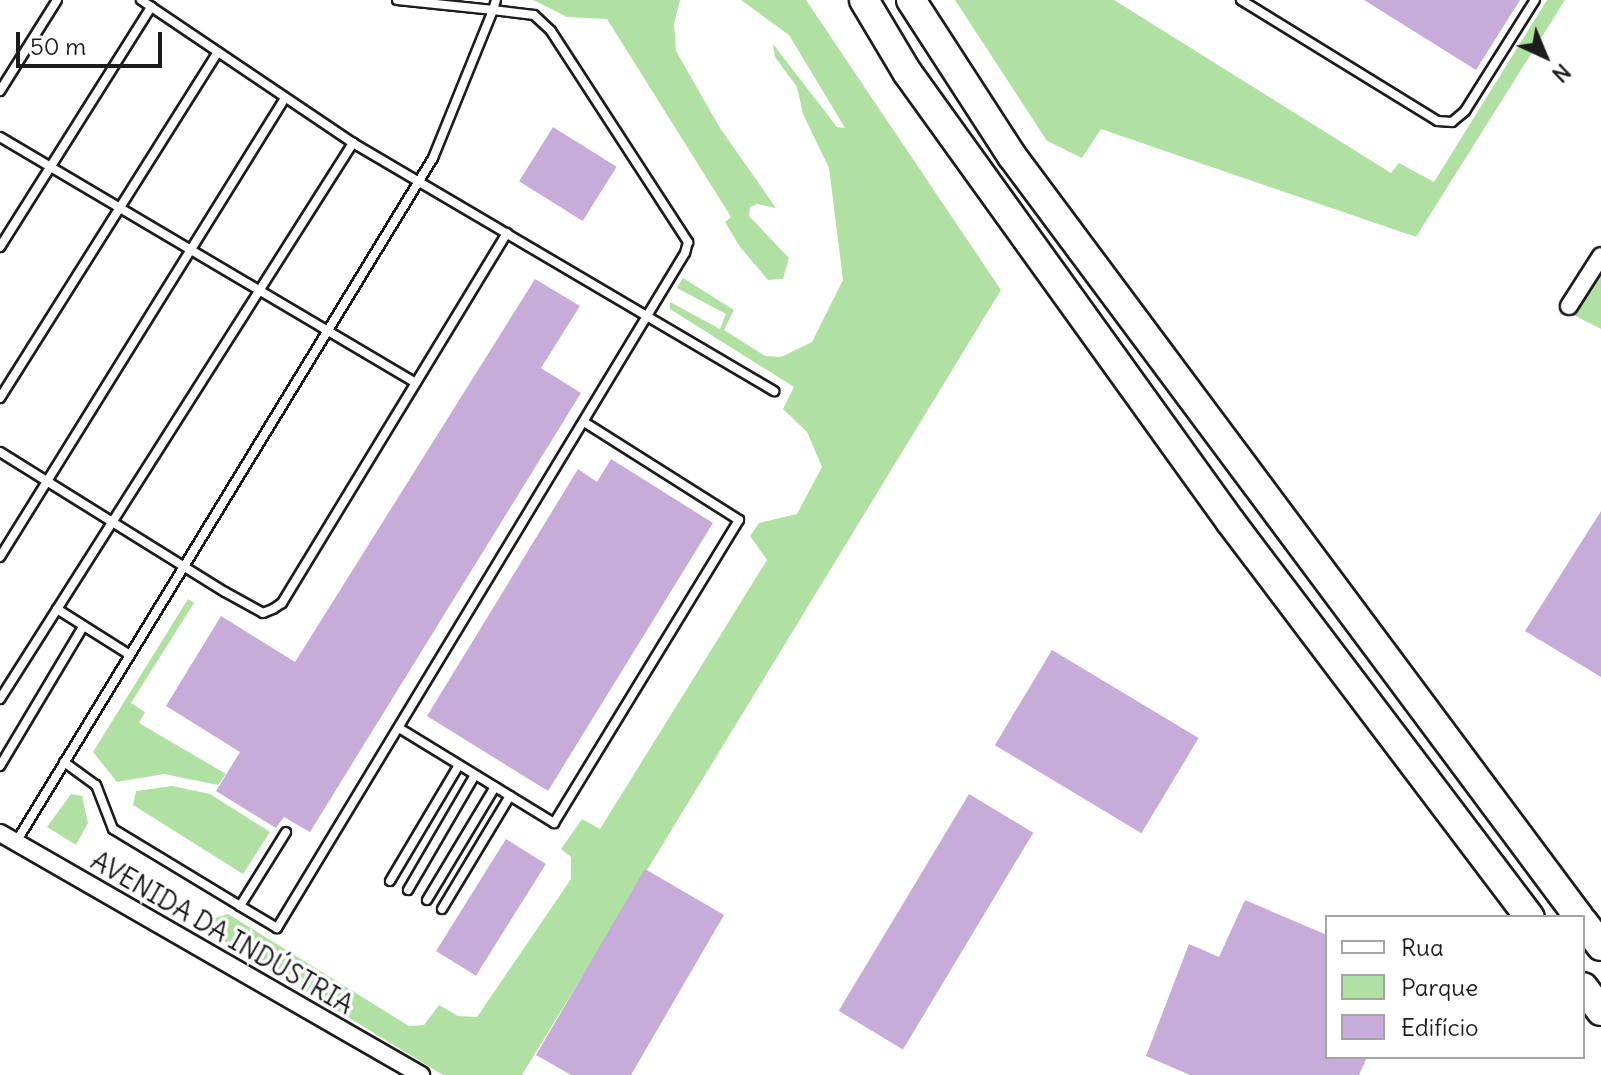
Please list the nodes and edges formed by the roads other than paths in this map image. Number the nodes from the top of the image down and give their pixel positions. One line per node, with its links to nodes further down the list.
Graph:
1 (57, 0): 12 (lane)
2 (141, 0): 9 (lane)
3 (397, 0): 10 (lane)
4 (496, 0): 10 (lane)
5 (864, 0): 55 (highway)
6 (911, 0): 56 (highway)
7 (1241, 0): 8 (lane)
8 (1535, 0)
9 (151, 7): 11 (lane); 16 (lane)
10 (493, 10): 17 (lane); 25 (lane)
11 (218, 52): 13 (lane); 18 (lane)
12 (0, 91)
13 (285, 98): 15 (lane); 21 (lane)
14 (0, 137): 16 (lane)
15 (353, 143): 17 (lane); 23 (lane)
16 (50, 166): 18 (lane); 20 (lane)
17 (419, 182): 19 (lane); 26 (lane)
18 (120, 207): 21 (lane); 29 (lane)
19 (507, 233): 25 (lane); 27 (lane)
20 (0, 247)
21 (191, 249): 23 (lane); 32 (lane)
22 (1601, 256): 24 (street)
23 (260, 290): 26 (lane); 33 (lane)
24 (1569, 306)
25 (648, 317): 28 (lane); 30 (lane)
26 (329, 330): 27 (lane); 35 (lane)
27 (416, 383): 35 (lane)
28 (774, 391)
29 (0, 398)
30 (584, 422): 40 (lane); 46 (lane)
31 (0, 452): 32 (lane)
32 (46, 482): 33 (lane); 34 (lane)
33 (112, 524): 35 (lane); 36 (lane)
34 (0, 557)
35 (184, 568): 38 (lane)
36 (57, 609): 37 (lane); 39 (lane)
37 (83, 627): 38 (lane); 43 (lane)
38 (130, 655): 41 (lane)
39 (0, 699)
40 (399, 728): 42 (lane); 53 (lane)
41 (64, 762): 49 (lane); 53 (lane)
42 (459, 765): 44 (lane); 50 (lane)
43 (0, 766)
44 (475, 775): 45 (lane); 51 (lane)
45 (495, 787): 46 (lane); 52 (lane)
46 (510, 796): 54 (lane)
47 (286, 832): 53 (lane)
48 (0, 833): 49 (street, AVENIDA DA INDÚSTRIA)
49 (16, 842): 61 (street, AVENIDA DA INDÚSTRIA)
50 (390, 881)
51 (408, 890)
52 (427, 900)
53 (240, 906)
54 (442, 909)
55 (1528, 915)
56 (1578, 915)
57 (1585, 925): 58 (highway)
58 (1601, 946)
59 (1585, 990): 60 (highway)
60 (1601, 1011)
61 (421, 1075)

